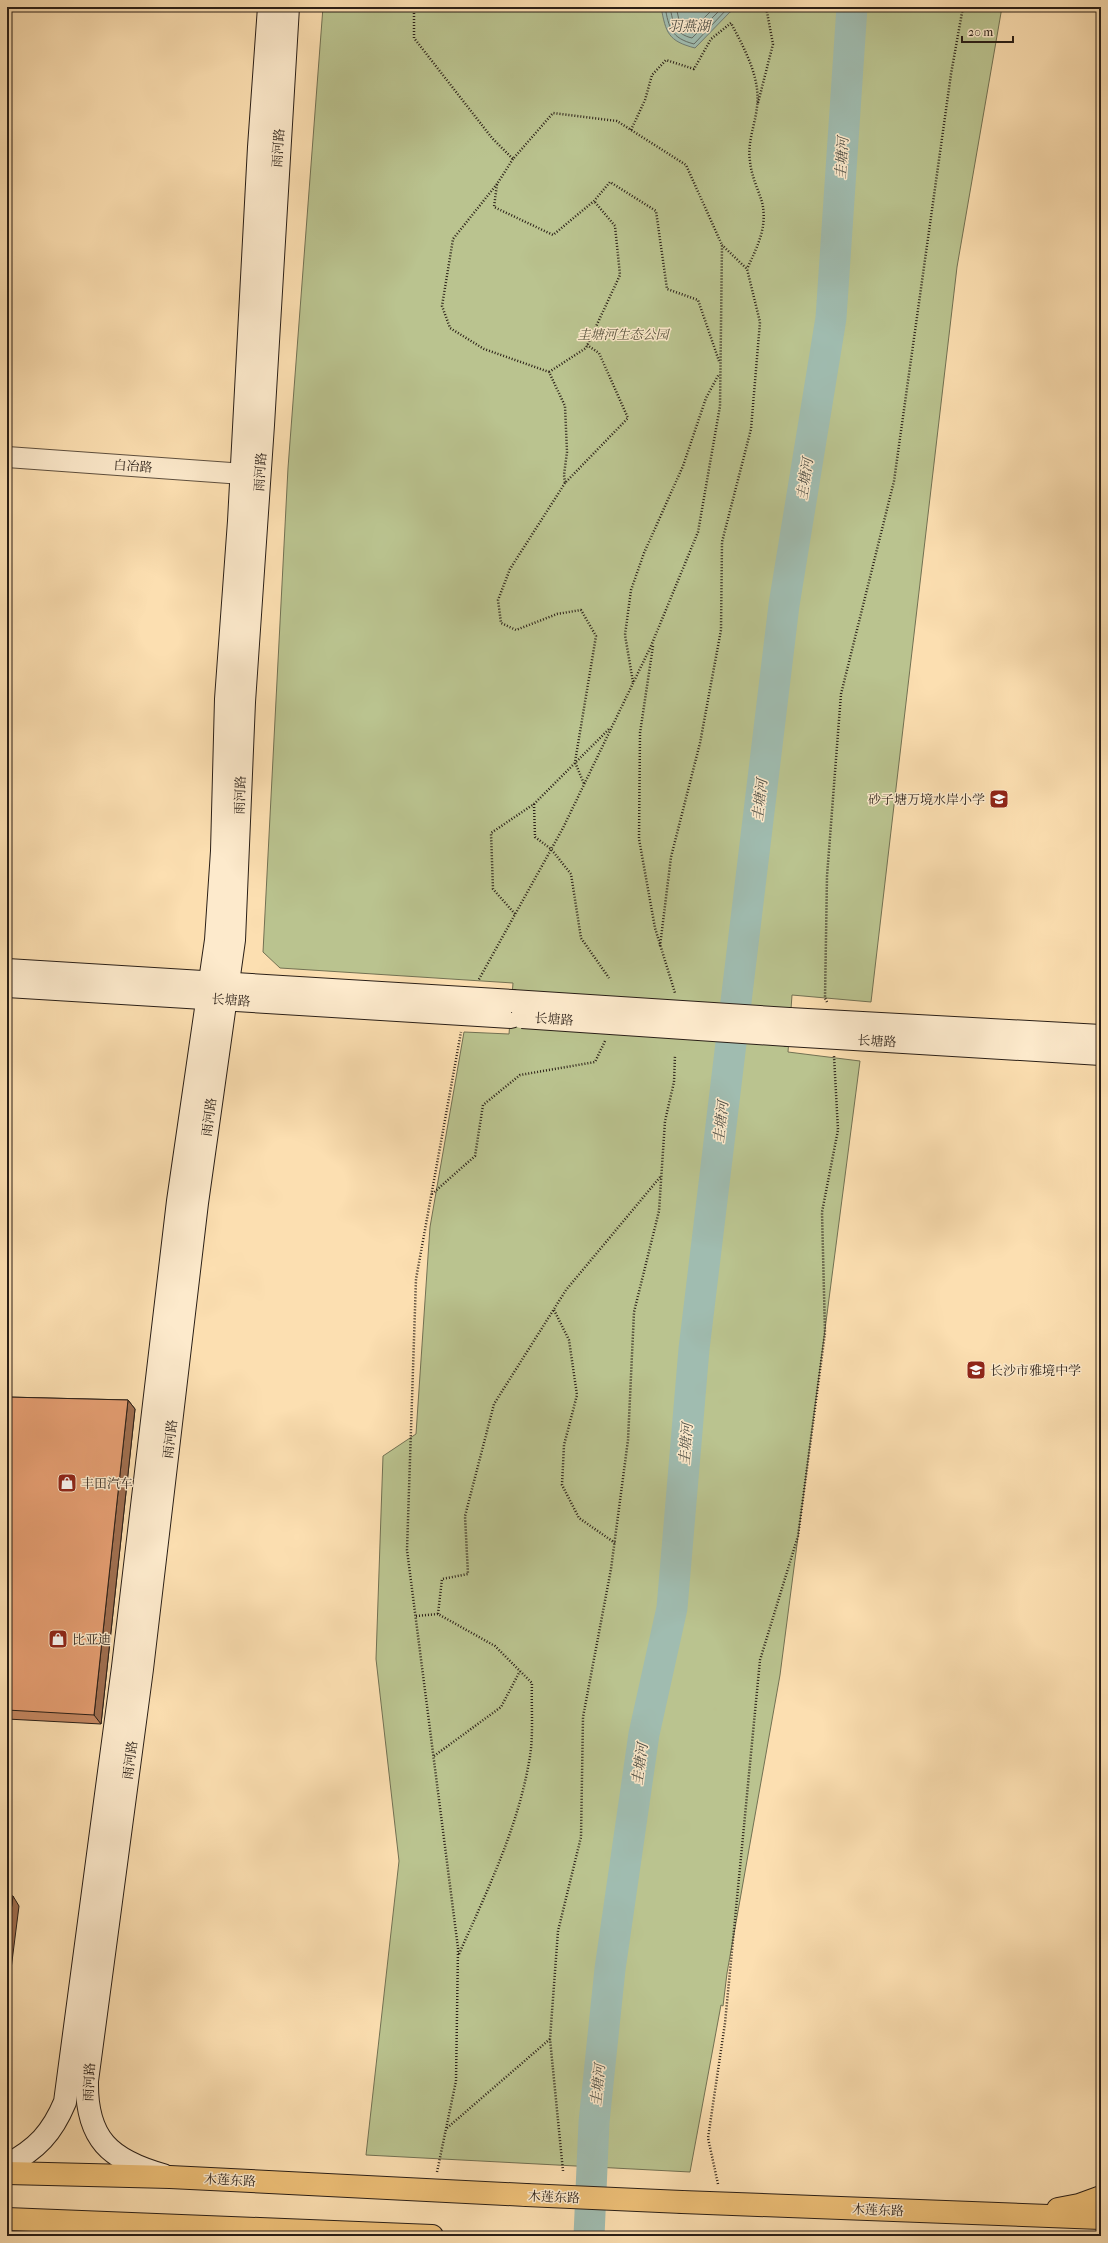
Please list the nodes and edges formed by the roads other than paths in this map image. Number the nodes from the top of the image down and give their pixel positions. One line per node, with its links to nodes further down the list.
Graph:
1 (269, 7): 5 (main road, 雨河路)
2 (288, 7): 5 (main road, 雨河路)
3 (7, 457): 5 (street, 白冶路)
4 (7, 466): 5 (street, 白冶路)
5 (251, 478): 8 (main road, 雨河路)
6 (7, 970): 8 (main road, 长塘路)
7 (7, 986): 8 (main road, 长塘路)
8 (219, 991): 9 (main road, 长塘路, bridge); 12 (main road, 雨河路); 14 (main road, 雨河路)
9 (834, 1030): 10 (main road, 长塘路); 11 (main road, 长塘路)
10 (1101, 1036)
11 (1101, 1054)
12 (7, 2165)
13 (7, 2173): 14 (main road, 木莲东路)
14 (170, 2177): 16 (main road, 木莲东路, bridge)
15 (1101, 2197): 16 (main road)
16 (1006, 2215): 17 (main road, 木莲东路)
17 (1101, 2218)
18 (7, 2219): 19 (main road)
19 (432, 2236)

